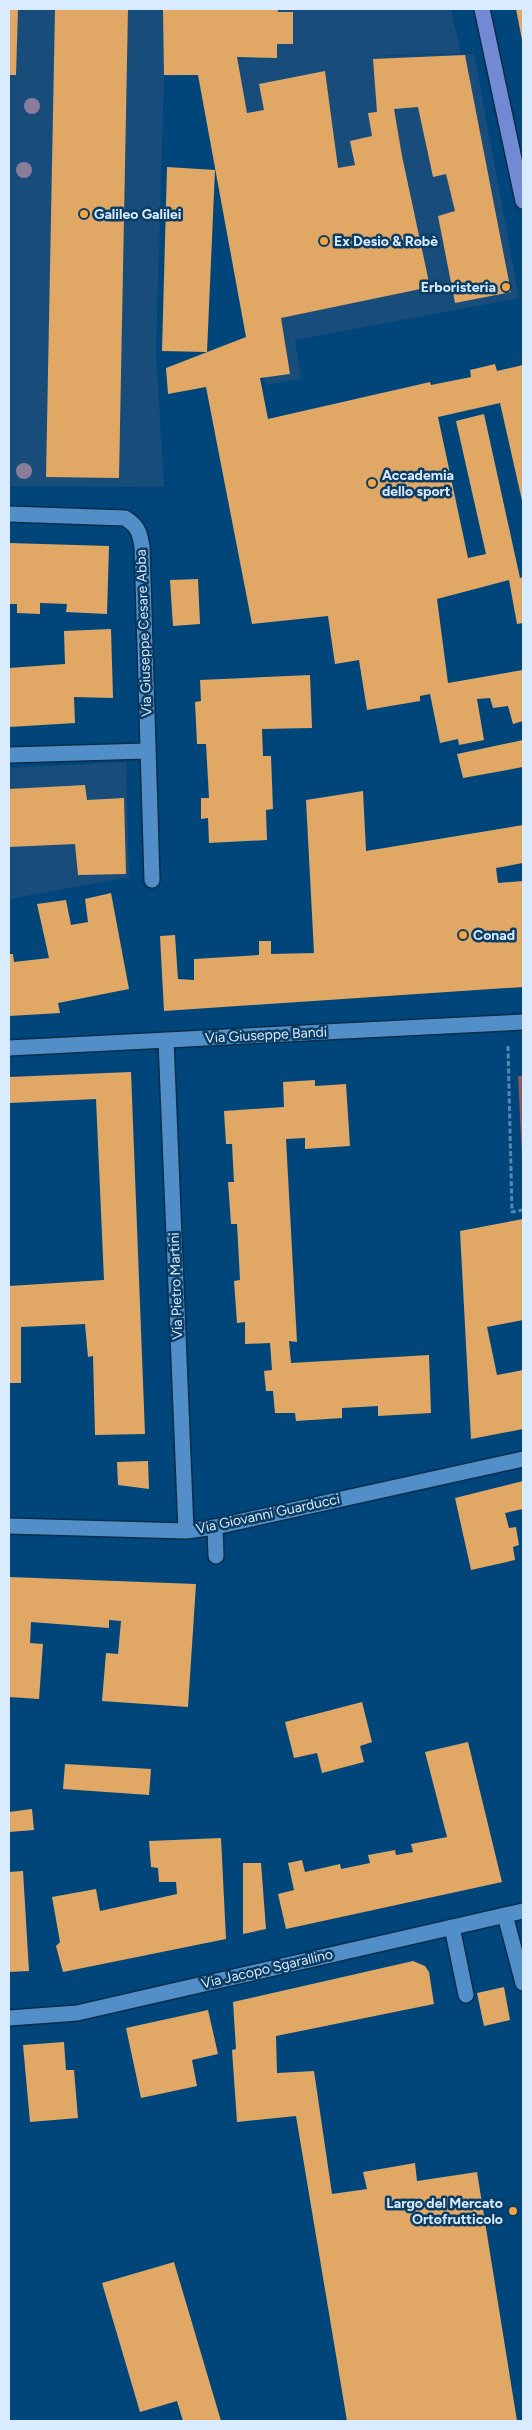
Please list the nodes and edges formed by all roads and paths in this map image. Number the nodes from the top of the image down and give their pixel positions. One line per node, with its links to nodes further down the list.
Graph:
1 (482, 9): 2 (street)
2 (523, 201)
3 (9, 514): 4 (street, Via Giuseppe Cesare Abba)
4 (147, 751): 5 (street); 6 (street, Via Giuseppe Cesare Abba)
5 (9, 755)
6 (152, 880)
7 (523, 1022): 8 (street, Via Giuseppe Bandi)
8 (508, 1023): 9 (street, Via Giuseppe Bandi); 11 (path)
9 (166, 1040): 10 (street, Via Giuseppe Bandi); 15 (street, Via Pietro Martini)
10 (9, 1048)
11 (523, 1210)
12 (523, 1459): 14 (street, Via Giovanni Guarducci)
13 (9, 1526): 15 (street, Via Giovanni Guarducci)
14 (215, 1527): 15 (street, Via Giovanni Guarducci); 16 (street)
15 (186, 1531)
16 (216, 1556)
17 (523, 1911): 18 (street, Via Jacopo Sgarallino)
18 (505, 1915): 19 (street, Via Jacopo Sgarallino); 20 (street)
19 (452, 1927): 21 (street); 22 (street, Via Jacopo Sgarallino)
20 (523, 1983)
21 (466, 1995)
22 (9, 2018)

